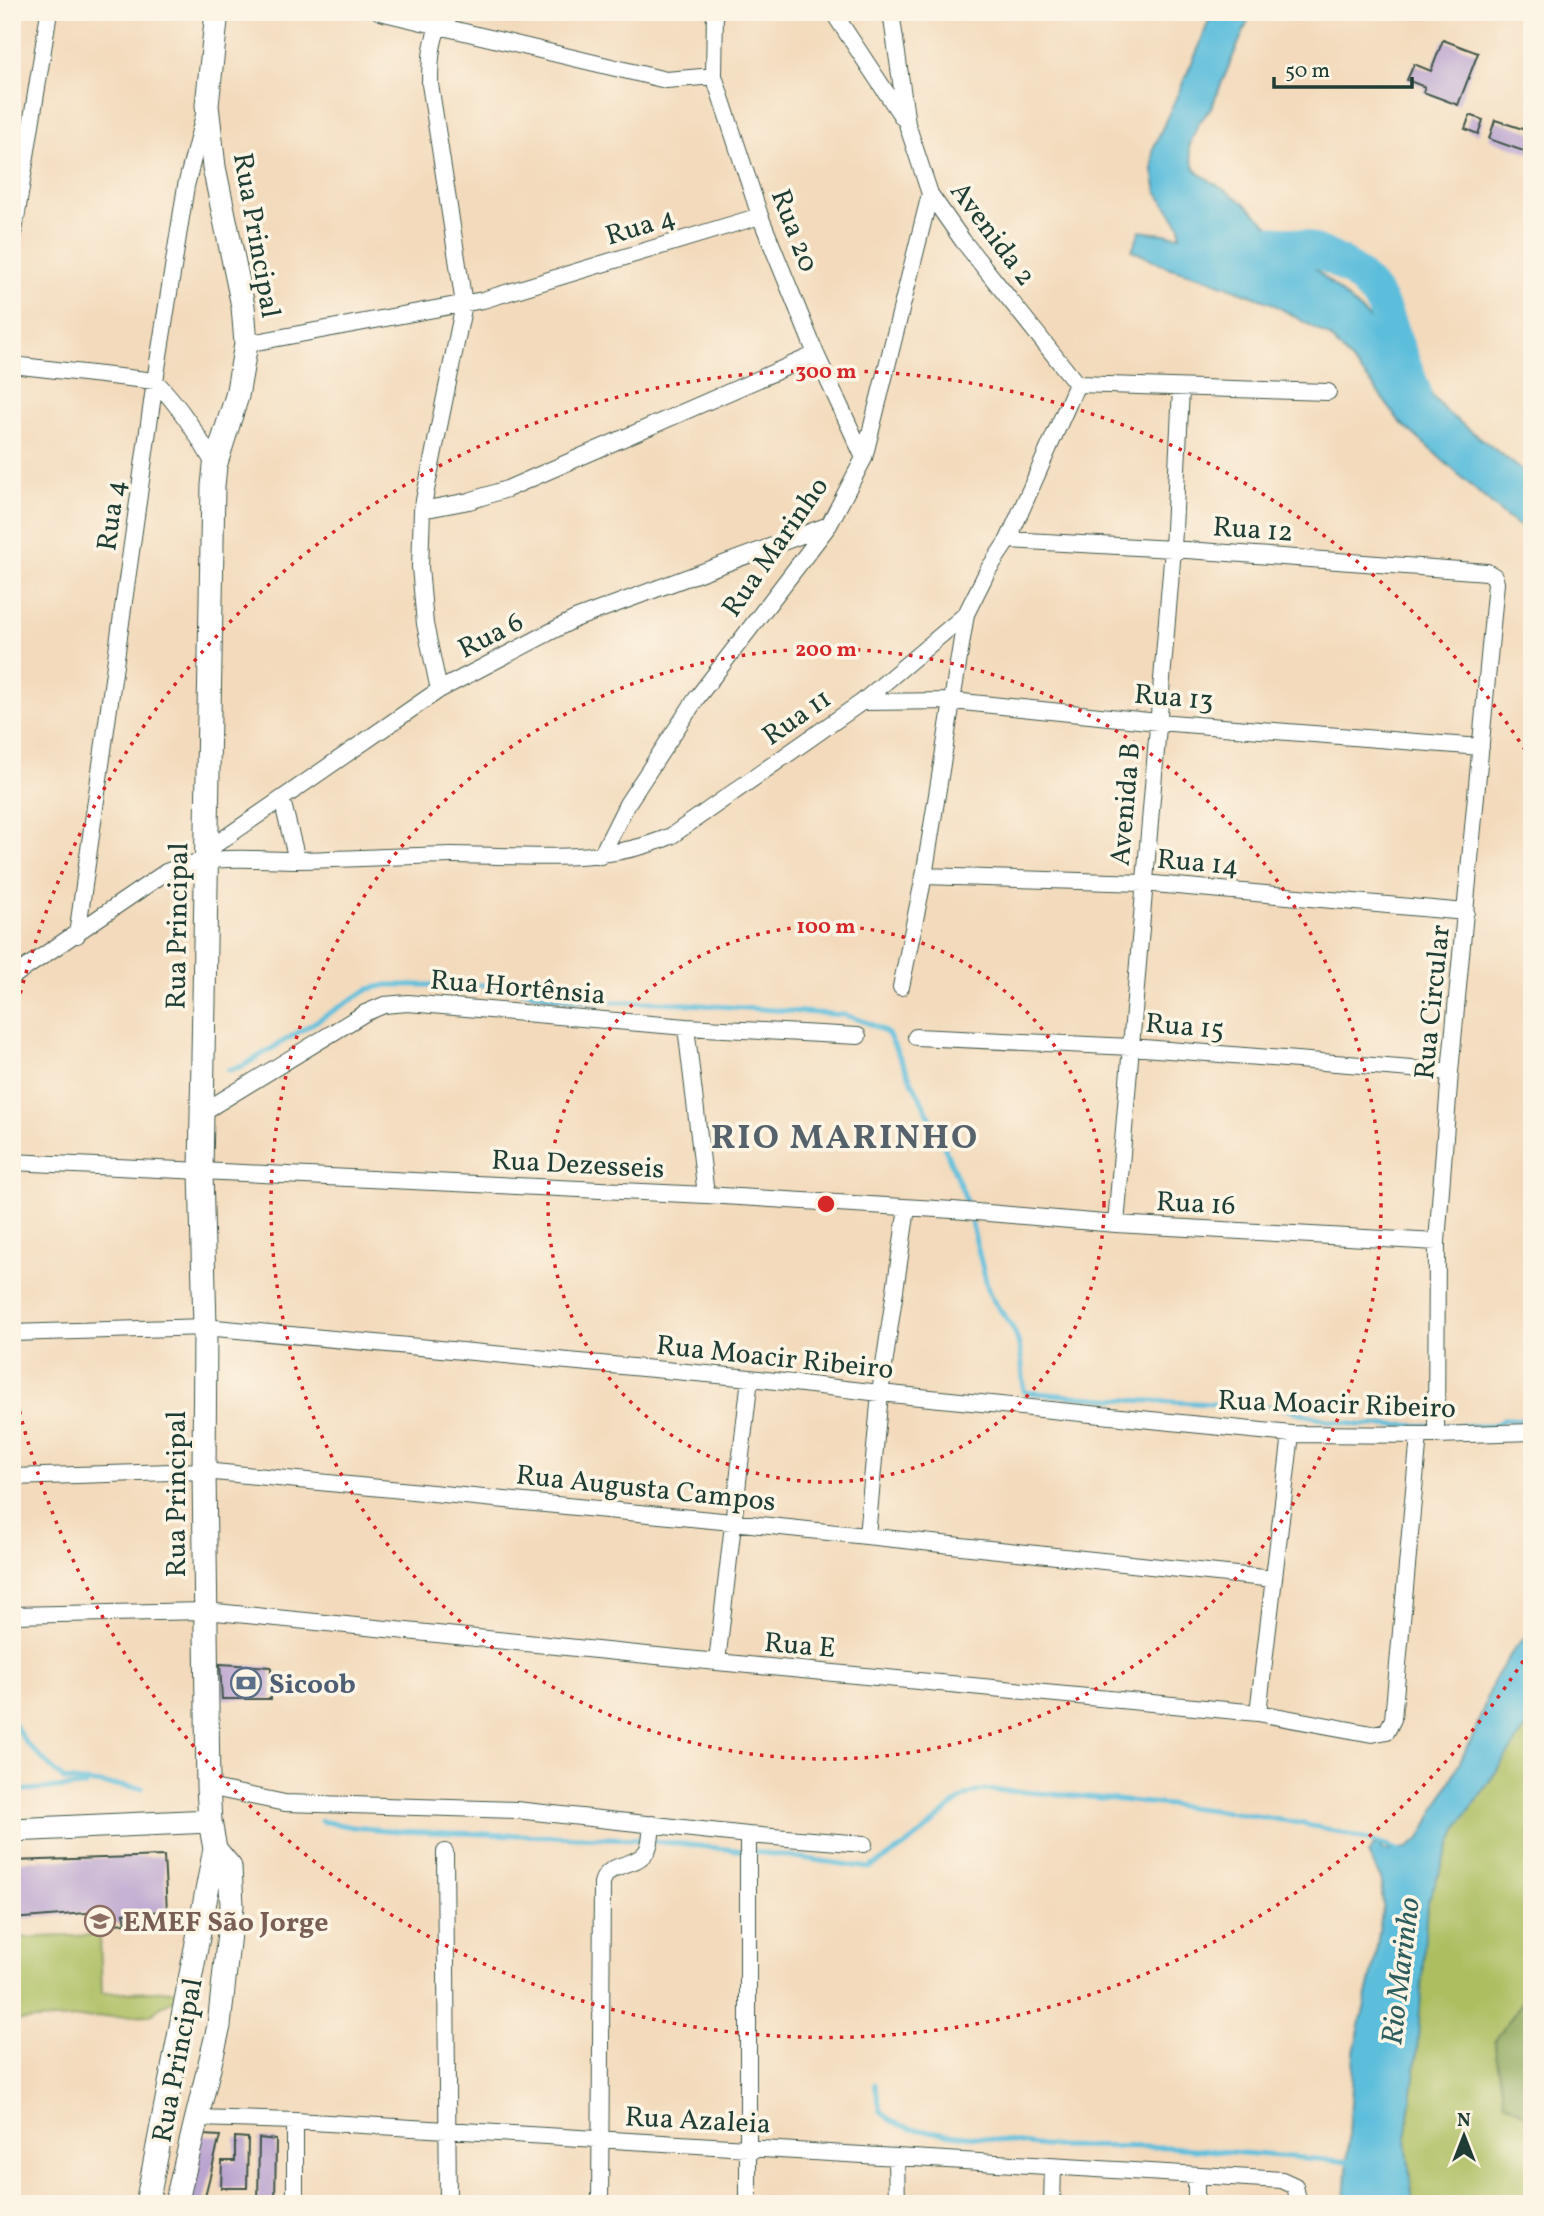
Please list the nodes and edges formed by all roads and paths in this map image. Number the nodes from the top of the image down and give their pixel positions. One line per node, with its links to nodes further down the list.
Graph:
1 (49, 12): 14 (street)
2 (217, 12): 10 (main road, Rua Principal)
3 (380, 12): 8 (street)
4 (446, 12): 8 (street)
5 (715, 12): 9 (street, Rua 20)
6 (833, 12): 11 (street)
7 (891, 12): 11 (street, Avenida 2)
8 (437, 27): 9 (street); 15 (street)
9 (714, 76): 13 (street, Rua 20)
10 (207, 105): 16 (main road, Rua Principal); 19 (street, Rua 4)
11 (907, 124): 12 (street, Avenida 2)
12 (930, 194): 20 (street, Avenida 2); 23 (street, Rua Marinho)
13 (760, 216): 15 (street, Rua 4); 17 (street, Rua 20)
14 (12, 244)
15 (464, 304): 16 (street, Rua 4); 25 (street)
16 (246, 344): 24 (main road, Rua Principal)
17 (816, 354): 23 (street, Rua 20); 25 (street)
18 (12, 365): 19 (street)
19 (155, 381): 24 (street); 43 (street, Rua 4)
20 (1077, 384): 21 (street); 27 (street, Rua 11)
21 (1181, 389): 22 (street); 28 (street, Avenida B)
22 (1328, 392)
23 (864, 458): 26 (street, Rua Marinho)
24 (215, 466): 37 (main road, Rua Principal)
25 (422, 510): 31 (street)
26 (829, 525): 31 (street, Rua 6); 38 (street, Rua Marinho)
27 (1008, 540): 28 (street, Rua 12); 30 (street, Rua 11)
28 (1173, 549): 29 (street, Rua 12); 34 (street, Avenida B)
29 (1494, 576): 35 (street, Rua Circular)
30 (966, 614): 32 (street); 33 (street, Rua 11)
31 (439, 690): 36 (street, Rua 6)
32 (953, 701): 33 (street, Rua 13); 34 (street, Rua 13); 40 (street)
33 (862, 702): 38 (street, Rua 11)
34 (1158, 722): 35 (street, Rua 13); 41 (street, Avenida B)
35 (1481, 747): 42 (street, Rua Circular)
36 (282, 800): 37 (street, Rua 6); 39 (street)
37 (206, 855): 39 (street, Rua 11); 43 (street); 51 (main road, Rua Principal)
38 (601, 856): 39 (street, Rua 11)
39 (297, 860)
40 (924, 876): 41 (street, Rua 14); 45 (street)
41 (1143, 883): 42 (street, Rua 14); 49 (street, Avenida B)
42 (1466, 912): 50 (street, Rua Circular)
43 (77, 935): 44 (street)
44 (12, 977)
45 (901, 987)
46 (687, 1027): 47 (street, Rua Hortênsia); 51 (street, Rua Hortênsia); 54 (street)
47 (858, 1036)
48 (916, 1037): 49 (street, Rua 15)
49 (1131, 1047): 50 (street, Rua 15); 57 (street, Avenida B)
50 (1450, 1072): 58 (street, Rua Circular)
51 (203, 1112): 53 (main road, Rua Principal)
52 (12, 1161): 53 (street, Rua Dezesseis)
53 (201, 1171): 54 (street, Rua Dezesseis); 59 (main road, Rua Principal)
54 (706, 1195): 55 (street, Rua Dezesseis)
55 (906, 1208): 56 (street, Rua Dezesseis); 62 (street)
56 (953, 1210): 57 (street, Rua 16)
57 (1116, 1224): 58 (street, Rua 16)
58 (1437, 1242): 63 (street, Rua Circular)
59 (205, 1327): 60 (street, Rua Moacir Ribeiro); 61 (street, Rua Moacir Ribeiro); 66 (main road, Rua Principal)
60 (12, 1333)
61 (750, 1378): 62 (street, Rua Moacir Ribeiro); 68 (street)
62 (880, 1394): 65 (street, Rua Moacir Ribeiro); 69 (street)
63 (1432, 1428): 64 (street, Rua Moacir Ribeiro); 65 (street, Rua Moacir Ribeiro); 75 (street, Rua Circular)
64 (1532, 1432)
65 (1291, 1434): 70 (street)
66 (204, 1471): 67 (street, Rua Augusta Campos); 68 (street, Rua Augusta Campos); 71 (main road, Rua Principal)
67 (12, 1477)
68 (732, 1522): 69 (street, Rua Augusta Campos); 73 (street)
69 (867, 1536): 70 (street, Rua Augusta Campos)
70 (1274, 1579): 74 (street)
71 (206, 1611): 72 (street, Rua E); 73 (street, Rua E); 76 (main road, Rua Principal)
72 (12, 1615)
73 (717, 1662): 74 (street, Rua E)
74 (1258, 1713): 75 (street, Rua E)
75 (1387, 1731)
76 (209, 1805): 77 (main road); 78 (street); 81 (main road, Rua Principal)
77 (12, 1830)
78 (651, 1834): 80 (street); 86 (street)
79 (864, 1844): 80 (street)
80 (748, 1846): 87 (street)
81 (215, 1849): 83 (main road, Rua Principal); 91 (main road, Rua Principal)
82 (445, 1852): 85 (street)
83 (197, 2118): 84 (street, Rua Azaleia); 92 (main road, Rua Principal)
84 (295, 2121): 85 (street, Rua Azaleia); 93 (street)
85 (449, 2130): 86 (street, Rua Azaleia); 94 (street)
86 (600, 2140): 87 (street, Rua Azaleia); 95 (street)
87 (748, 2148): 88 (street, Rua Azaleia); 96 (street)
88 (896, 2158): 89 (street, Rua Azaleia); 97 (street)
89 (1053, 2167): 90 (street, Rua Azaleia); 98 (street)
90 (1196, 2176): 99 (street); 100 (street, Rua Azaleia)
91 (147, 2204)
92 (176, 2204)
93 (295, 2204)
94 (448, 2204)
95 (600, 2204)
96 (748, 2204)
97 (897, 2204)
98 (1052, 2204)
99 (1196, 2204)
100 (1299, 2204)

